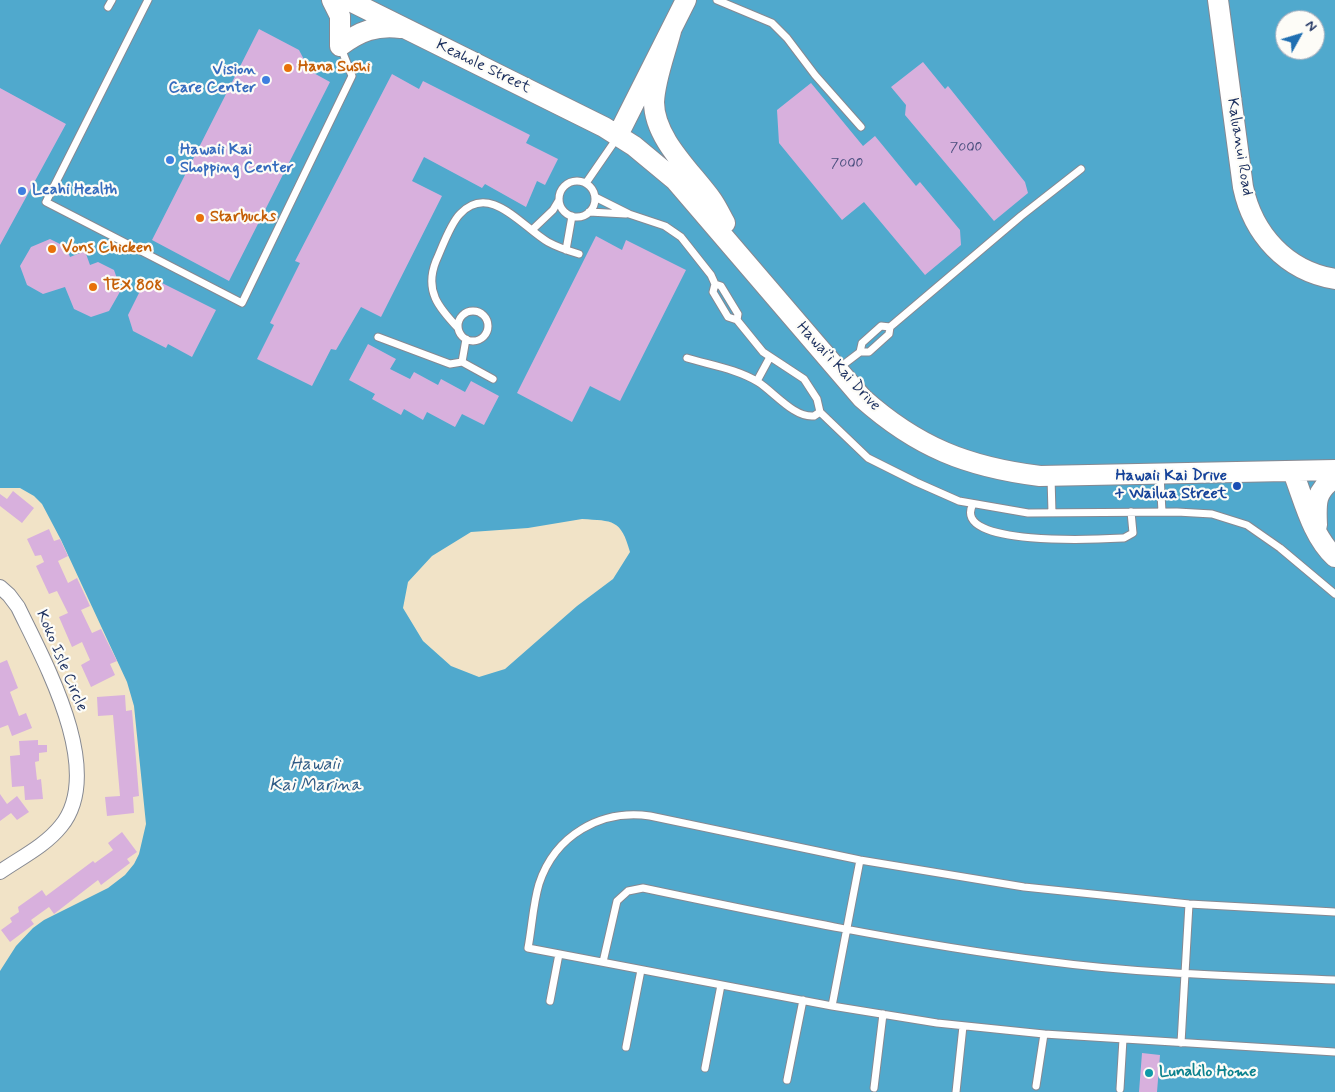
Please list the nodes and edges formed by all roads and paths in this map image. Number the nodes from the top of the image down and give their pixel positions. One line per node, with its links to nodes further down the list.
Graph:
1 (148, 0): 9 (lane)
2 (332, 0): 9 (main road)
3 (348, 0): 7 (main road, Keahole Street)
4 (686, 0): 8 (main road)
5 (717, 0): 10 (lane)
6 (1218, 0): 23 (main road, Kaluanui Road)
7 (404, 28): 9 (main road); 11 (main road, Keahole Street)
8 (671, 31): 11 (main road); 22 (main road)
9 (340, 46)
10 (861, 127)
11 (618, 135): 13 (lane); 22 (main road, Hawai’i Kai Drive)
12 (1081, 169): 26 (lane)
13 (586, 183): 14 (lane); 15 (lane)
14 (595, 197): 16 (lane); 17 (lane)
15 (559, 199): 18 (lane); 19 (lane)
16 (589, 212): 17 (lane); 18 (lane)
17 (629, 214): 24 (lane)
18 (572, 216): 20 (lane)
19 (532, 230): 20 (lane); 27 (lane)
20 (566, 250): 21 (lane)
21 (580, 254)
22 (744, 260): 34 (main road, Hawai’i Kai Drive)
23 (1335, 279)
24 (715, 284): 25 (lane); 25 (lane)
25 (737, 320): 31 (lane)
26 (890, 327): 30 (lane); 30 (lane)
27 (458, 328): 29 (lane); 29 (lane)
28 (378, 338): 33 (lane)
29 (466, 339): 33 (lane)
30 (860, 352): 34 (lane)
31 (770, 357): 36 (lane); 37 (lane)
32 (687, 358): 36 (lane)
33 (462, 362): 35 (lane)
34 (837, 370): 41 (main road, Hawai’i Kai Drive)
35 (494, 379)
36 (757, 381): 37 (lane)
37 (820, 412): 43 (lane)
38 (1335, 470): 39 (main road, Hawai’i Kai Drive)
39 (1293, 472): 40 (main road, Hawai’i Kai Drive); 47 (main road)
40 (1160, 475): 41 (main road, Hawai’i Kai Drive); 45 (lane)
41 (1051, 476): 46 (lane)
42 (1335, 478): 47 (main road)
43 (973, 504): 44 (lane); 46 (lane)
44 (1131, 512): 45 (lane); 46 (lane)
45 (1162, 512): 50 (lane)
46 (1052, 513)
47 (1317, 532): 48 (main road)
48 (1335, 557)
49 (0, 586): 52 (street, Koko Isle Circle)
50 (1335, 594)
51 (860, 860): 53 (lane); 55 (lane); 56 (lane)
52 (0, 872)
53 (1189, 904): 54 (lane); 59 (lane)
54 (1335, 912)
55 (846, 930): 57 (lane); 59 (lane); 64 (lane)
56 (559, 954): 57 (lane); 63 (lane)
57 (603, 962): 58 (lane)
58 (641, 970): 61 (lane); 70 (lane)
59 (1185, 974): 60 (lane); 69 (lane)
60 (1335, 980)
61 (721, 985): 62 (lane); 72 (lane)
62 (803, 1000): 64 (lane); 73 (lane)
63 (550, 1001)
64 (832, 1006): 65 (lane)
65 (883, 1014): 66 (lane); 75 (lane)
66 (963, 1026): 67 (lane); 77 (lane)
67 (1044, 1034): 68 (lane); 74 (lane)
68 (1123, 1039): 69 (lane); 76 (lane)
69 (1181, 1043): 71 (lane)
70 (626, 1047)
71 (1335, 1052)
72 (705, 1068)
73 (787, 1080)
74 (1036, 1086)
75 (874, 1088)
76 (1120, 1089)
77 (956, 1092)

